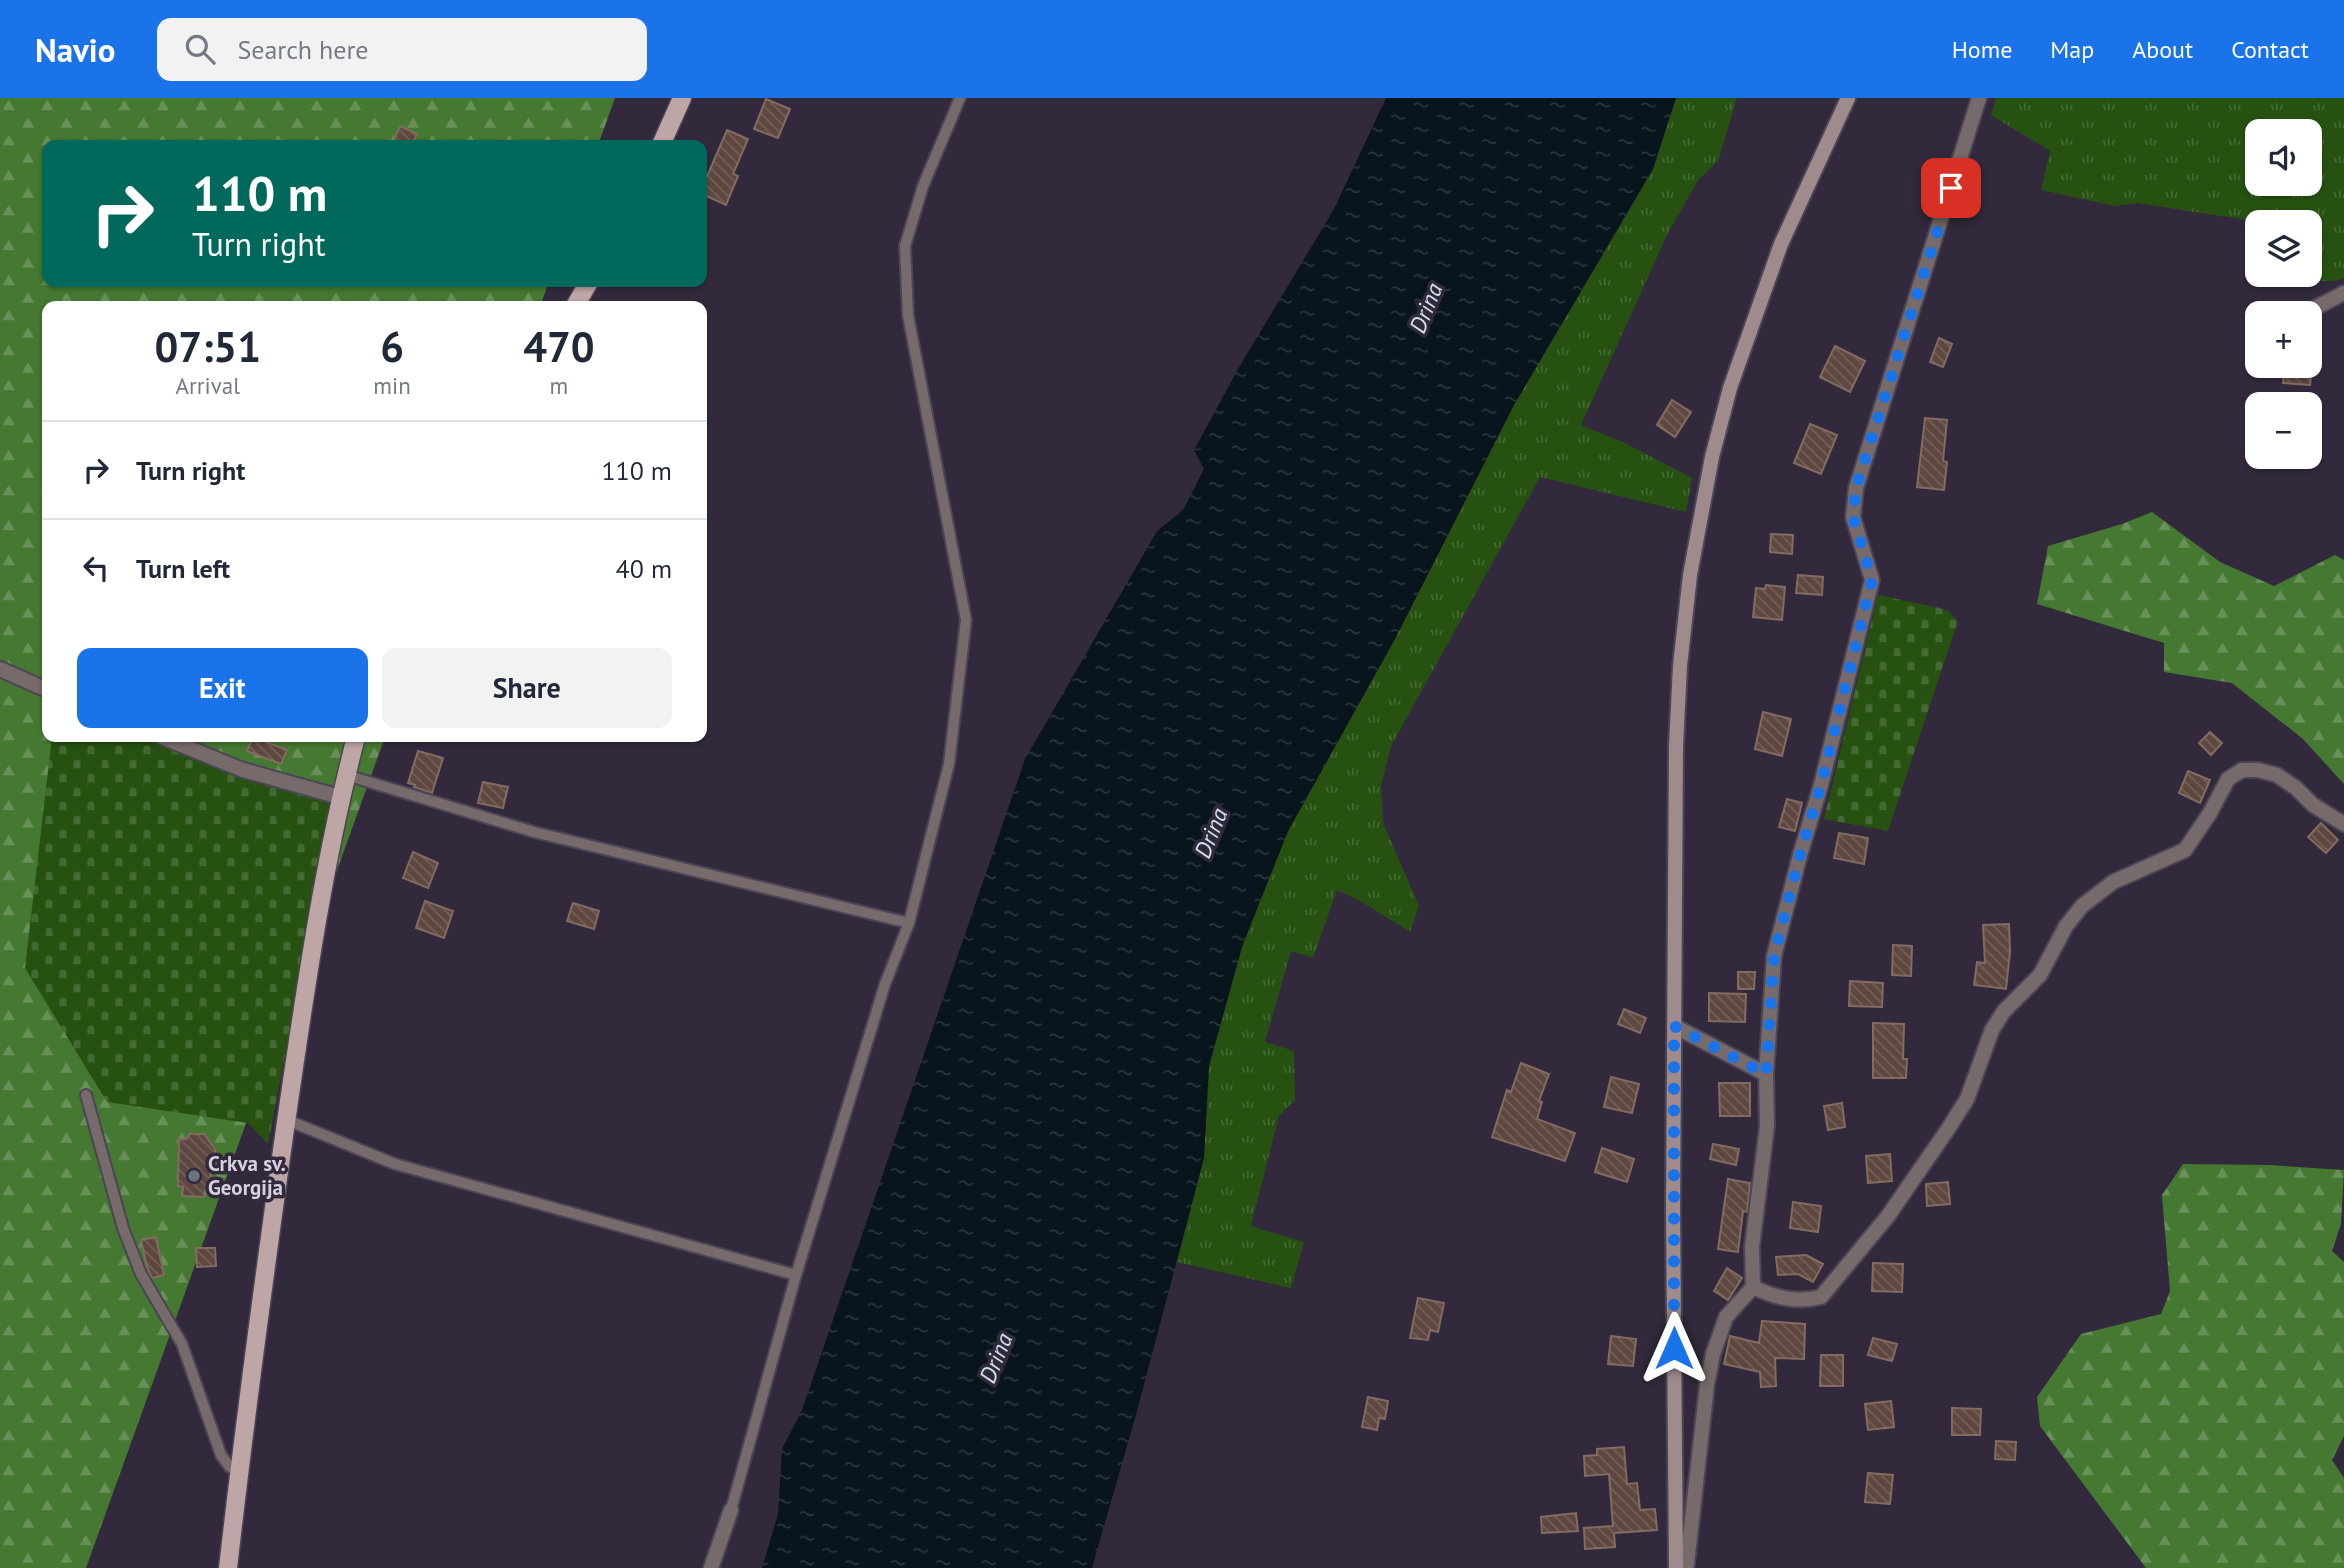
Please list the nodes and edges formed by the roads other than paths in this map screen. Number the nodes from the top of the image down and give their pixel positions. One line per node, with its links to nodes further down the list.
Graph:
1 (682, 98): 5 (main road)
2 (960, 98): 15 (lane)
3 (1848, 98): 16 (street)
4 (1979, 98): 17 (street)
5 (663, 140)
6 (2344, 293): 7 (street)
7 (2322, 304)
8 (0, 669): 9 (street)
9 (42, 688)
10 (174, 742): 13 (street)
11 (355, 742): 12 (main road)
12 (346, 775): 13 (main road); 15 (lane)
13 (340, 797): 19 (main road)
14 (2344, 824): 21 (street)
15 (909, 923): 20 (lane)
16 (1674, 1026): 17 (street); 26 (street)
17 (1766, 1074): 21 (street)
18 (86, 1095): 22 (lane)
19 (287, 1120): 20 (lane); 22 (main road)
20 (796, 1275): 23 (lane)
21 (1754, 1287): 27 (street)
22 (240, 1469): 24 (main road)
23 (732, 1510): 25 (street)
24 (228, 1568)
25 (711, 1568)
26 (1676, 1568)
27 (1683, 1568)

